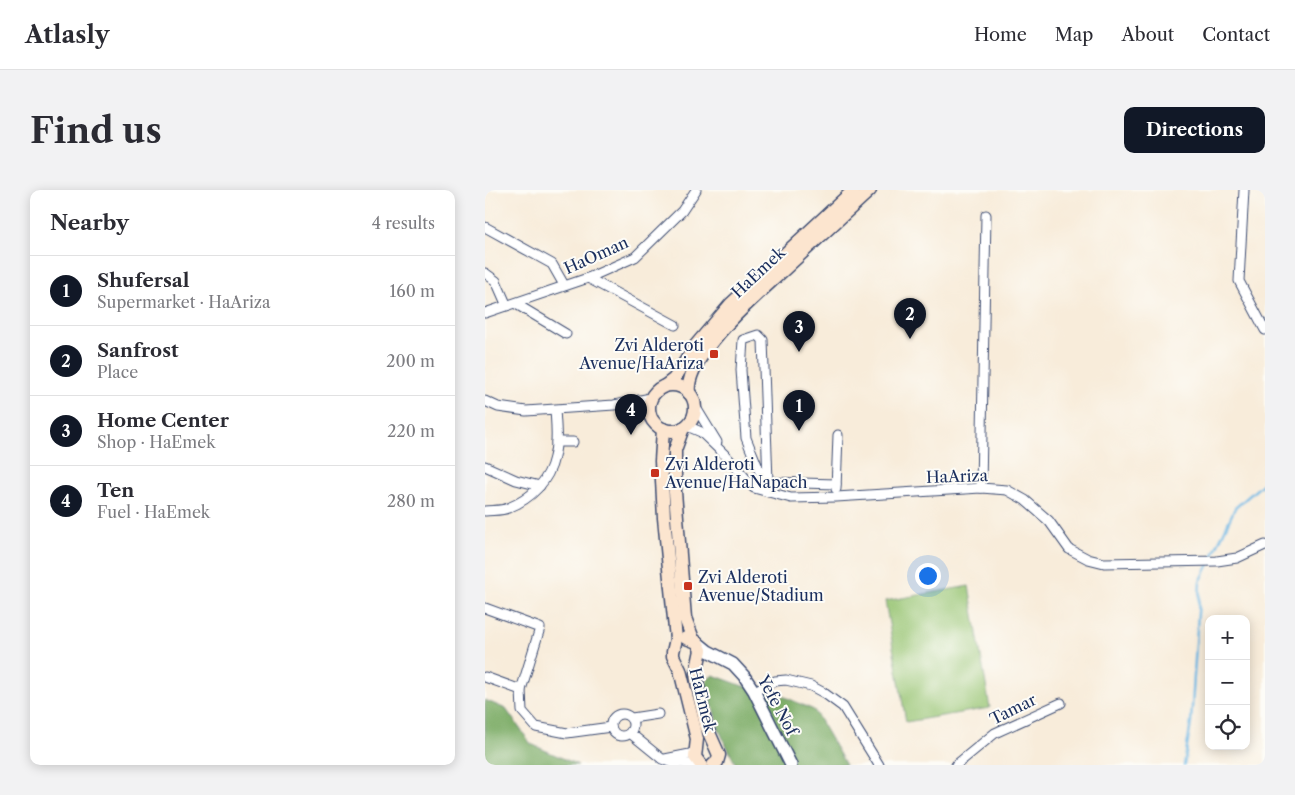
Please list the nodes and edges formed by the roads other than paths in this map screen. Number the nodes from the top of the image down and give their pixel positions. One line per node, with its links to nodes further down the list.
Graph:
1 (696, 190): 8 (street, HaOman)
2 (854, 190): 15 (main road, HaEmek)
3 (870, 190): 16 (main road, HaEmek)
4 (1244, 190): 13 (street)
5 (986, 216): 31 (street)
6 (485, 227): 9 (street)
7 (485, 273): 10 (street)
8 (588, 278): 9 (street, HaOman); 12 (street)
9 (564, 285): 10 (street, HaOman)
10 (512, 305): 11 (street, HaOman); 14 (street)
11 (485, 313)
12 (675, 325)
13 (1265, 330)
14 (566, 334)
15 (665, 386): 16 (main road); 18 (main road)
16 (689, 392): 19 (main road)
17 (485, 401): 20 (street)
18 (650, 404): 20 (street); 22 (main road)
19 (695, 406): 21 (main road); 26 (street, HaAriza)
20 (555, 410): 24 (street)
21 (685, 427): 22 (main road); 26 (street, HaAriza); 36 (main road, HaEmek)
22 (663, 429): 37 (main road, HaEmek)
23 (838, 434): 28 (street)
24 (556, 442): 25 (street); 29 (street)
25 (573, 442)
26 (725, 455): 30 (street, HaAriza)
27 (485, 466): 29 (street)
28 (836, 484): 30 (street); 32 (street)
29 (540, 486): 33 (street)
30 (768, 487): 30 (street); 32 (street, HaAriza)
31 (981, 488): 32 (street, HaAriza); 34 (street, HaAriza)
32 (836, 497)
33 (485, 511)
34 (1265, 545)
35 (485, 608): 41 (street)
36 (695, 640): 37 (main road); 38 (main road, HaEmek); 39 (street, Yefe Nof)
37 (676, 643): 48 (main road, HaEmek)
38 (699, 661): 39 (street); 50 (main road, HaEmek)
39 (733, 664): 42 (street, Yefe Nof)
40 (485, 677): 41 (street)
41 (521, 690): 46 (street)
42 (754, 691): 53 (street, Yefe Nof); 54 (street)
43 (1061, 703): 52 (street, Tamar)
44 (658, 714): 45 (street)
45 (631, 718): 46 (street); 47 (street)
46 (611, 727): 47 (street)
47 (630, 733): 49 (street)
48 (697, 750): 49 (street); 51 (main road, HaEmek)
49 (662, 759): 51 (street)
50 (718, 763)
51 (700, 764)
52 (961, 764)
53 (791, 765)
54 (879, 765)

